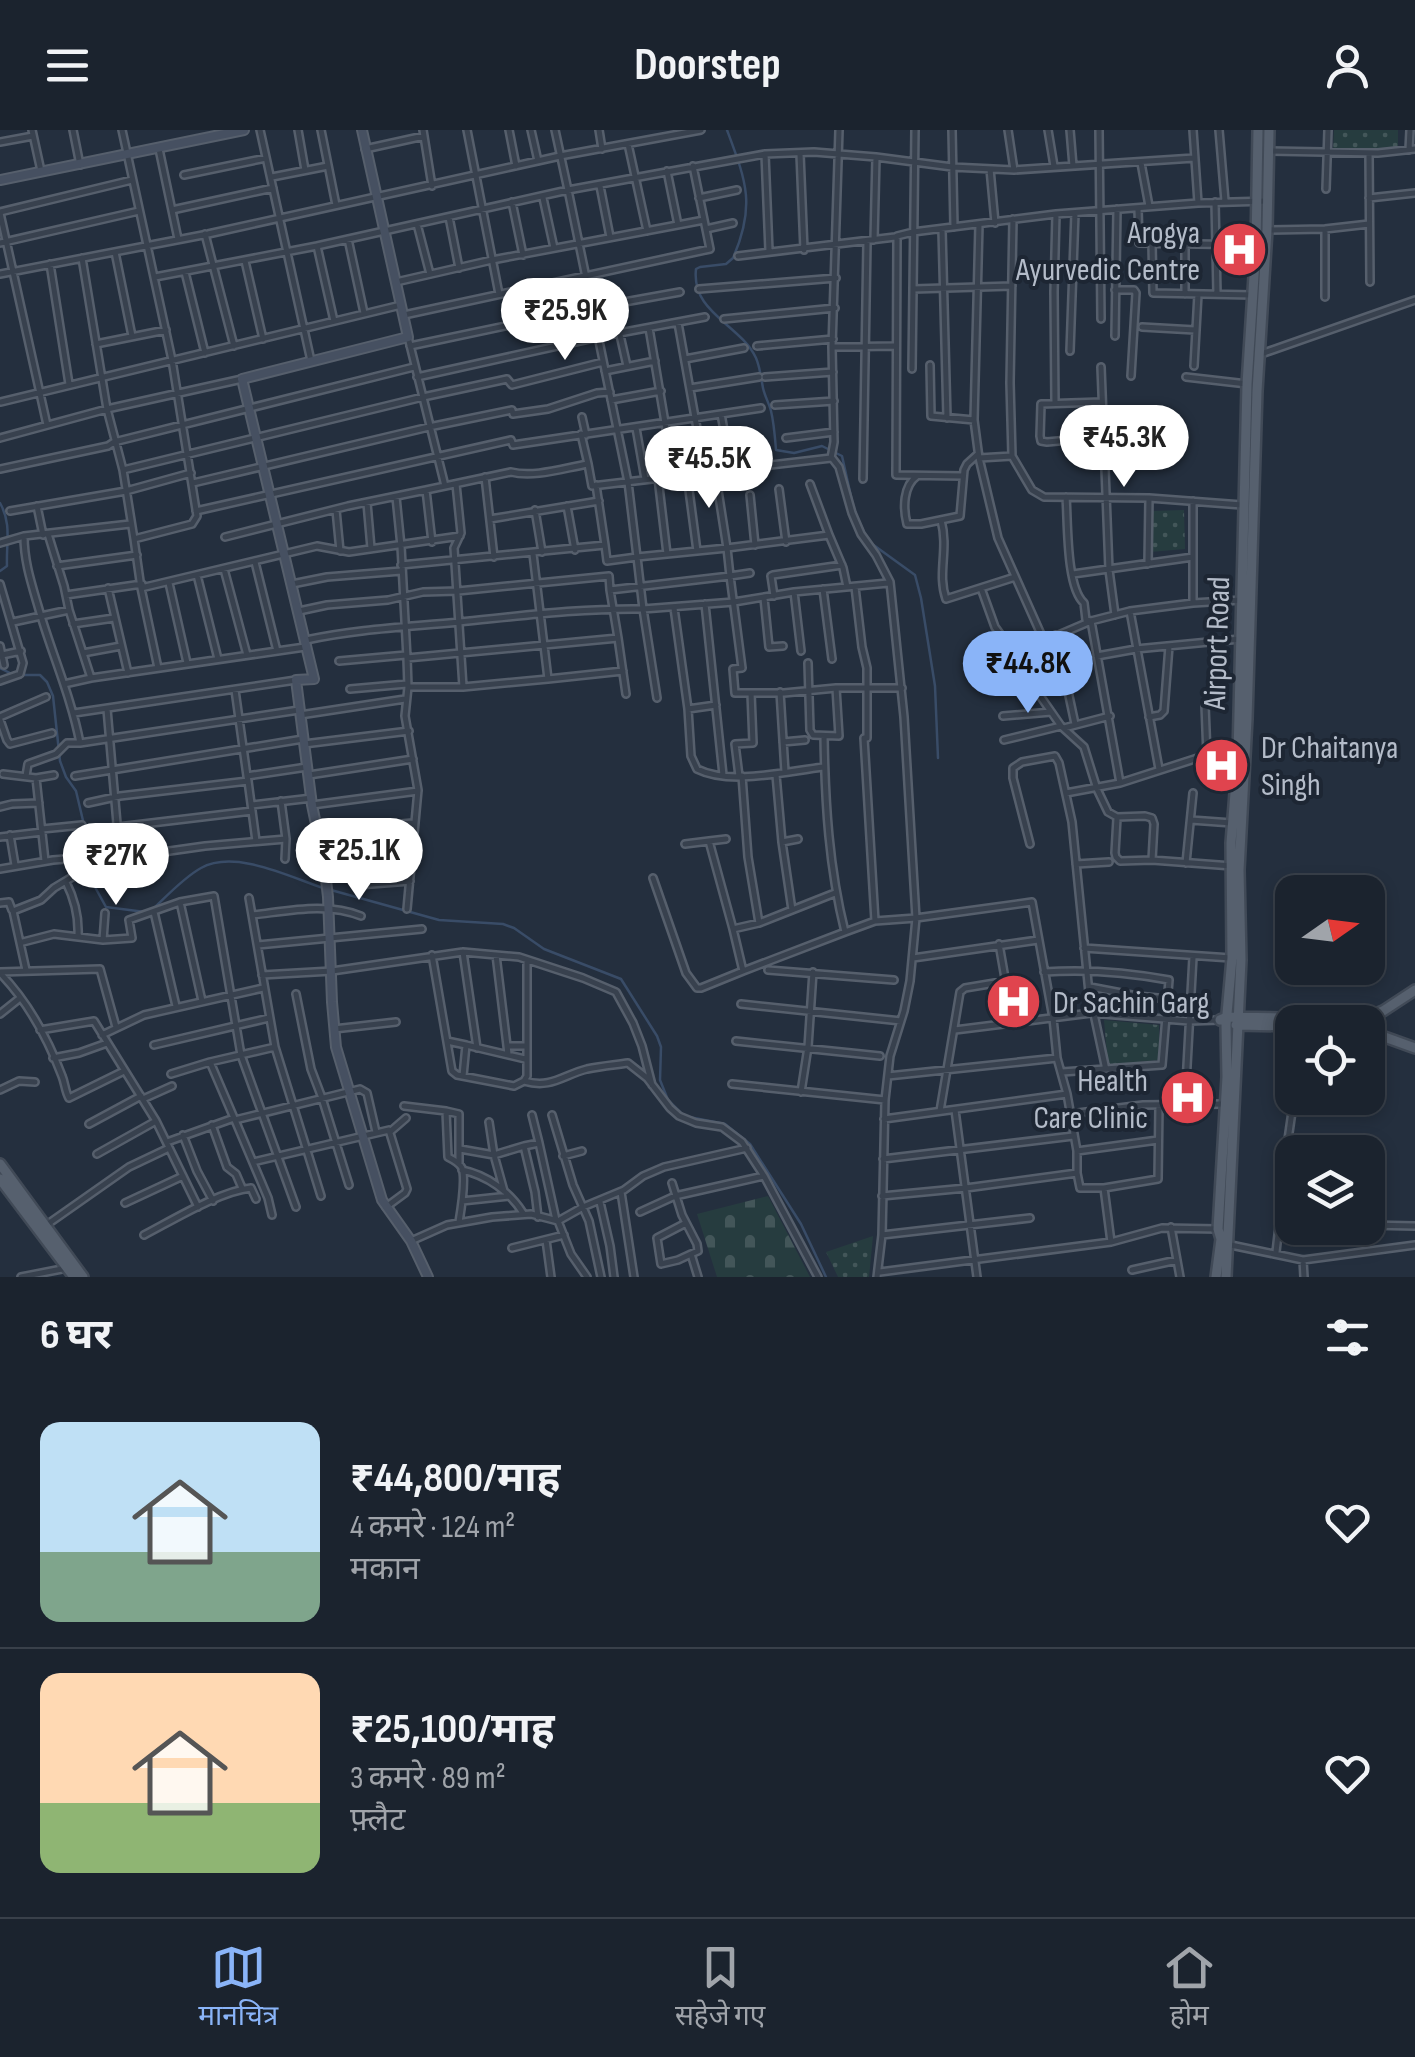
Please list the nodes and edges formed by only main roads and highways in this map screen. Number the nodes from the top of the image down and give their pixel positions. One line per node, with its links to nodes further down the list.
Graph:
1 (1258, 130): 3 (main road, Airport Road)
2 (1269, 130): 3 (main road, Airport Road)
3 (1263, 201): 4 (main road, Airport Road); 4 (main road, Airport Road)
4 (1250, 506): 5 (main road, Airport Road); 5 (main road, Airport Road)
5 (1236, 959): 7 (main road, Airport Road)
6 (1415, 990): 7 (main road)
7 (1230, 1021): 8 (main road); 13 (main road, Airport Road); 13 (main road, Airport Road)
8 (1275, 1025)
9 (1385, 1038): 10 (main road)
10 (1415, 1048)
11 (0, 1164): 15 (main road)
12 (0, 1179): 14 (main road)
13 (1224, 1243): 16 (main road, Airport Road); 17 (main road, Airport Road)
14 (70, 1273)
15 (84, 1277)
16 (1216, 1277)
17 (1226, 1277)

